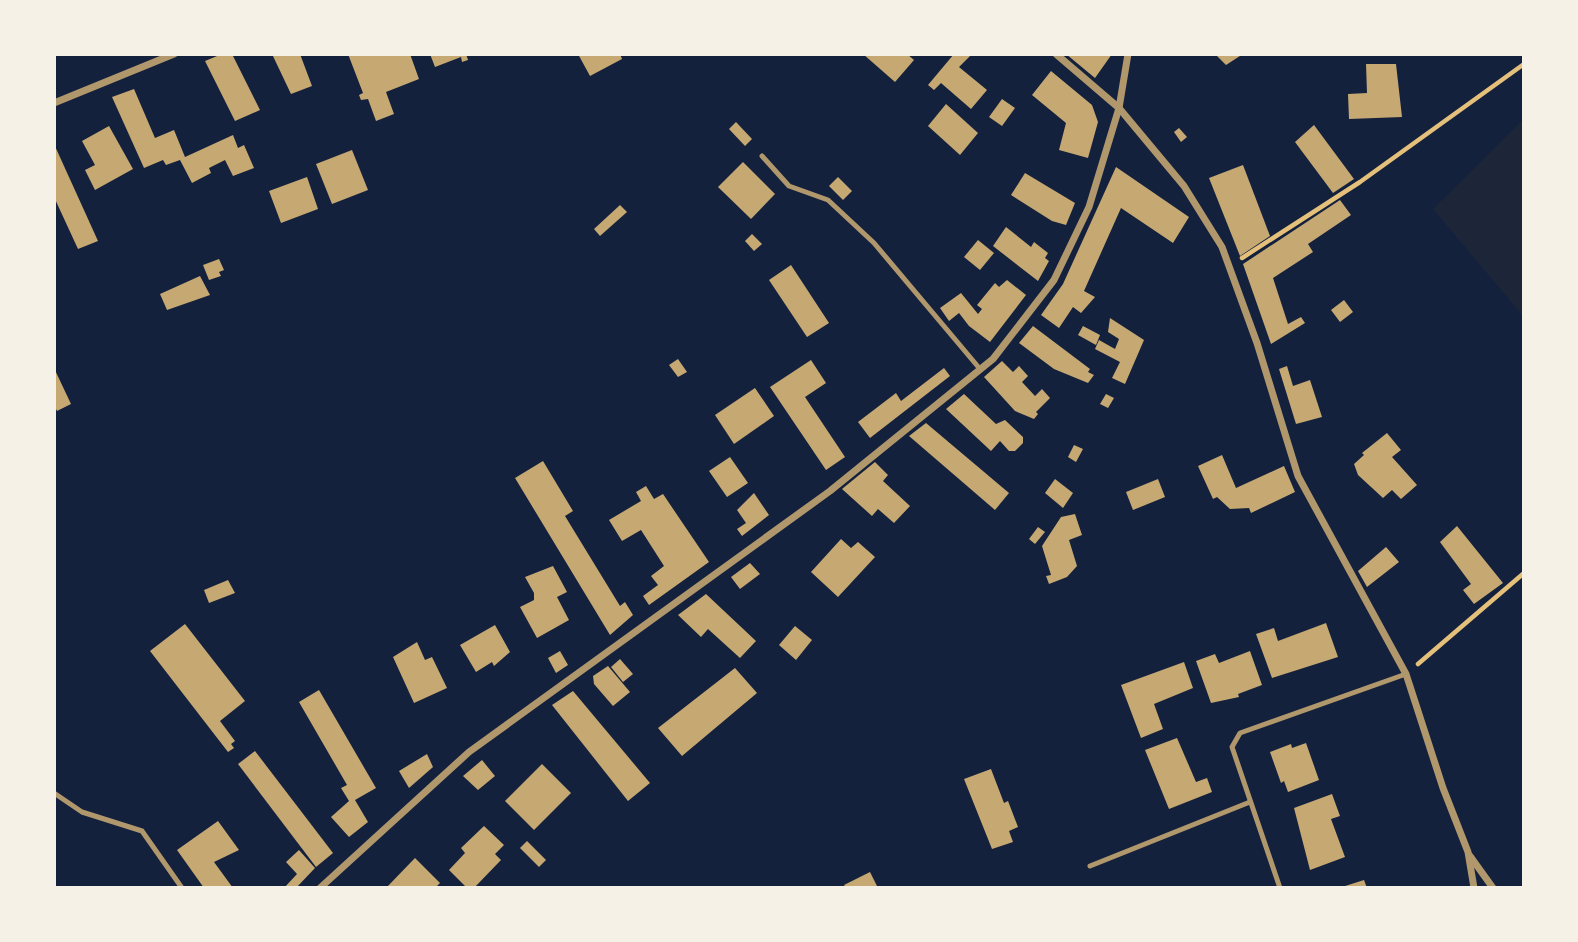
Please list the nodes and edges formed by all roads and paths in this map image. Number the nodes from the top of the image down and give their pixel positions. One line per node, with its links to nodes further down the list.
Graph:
1 (174, 54): 5 (street)
2 (1056, 54): 6 (street)
3 (1128, 54): 6 (street)
4 (1524, 64): 8 (path)
5 (54, 103)
6 (1119, 108): 8 (street); 9 (street)
7 (762, 156): 9 (lane)
8 (1230, 266): 11 (street)
9 (981, 369): 17 (street)
10 (1524, 573): 11 (path)
11 (1406, 674): 13 (lane); 14 (street)
12 (54, 793): 16 (lane)
13 (1250, 802): 15 (lane); 18 (lane)
14 (1468, 852): 19 (street); 20 (street)
15 (1090, 866)
16 (183, 888)
17 (320, 888)
18 (1280, 888)
19 (1474, 888)
20 (1493, 888)

